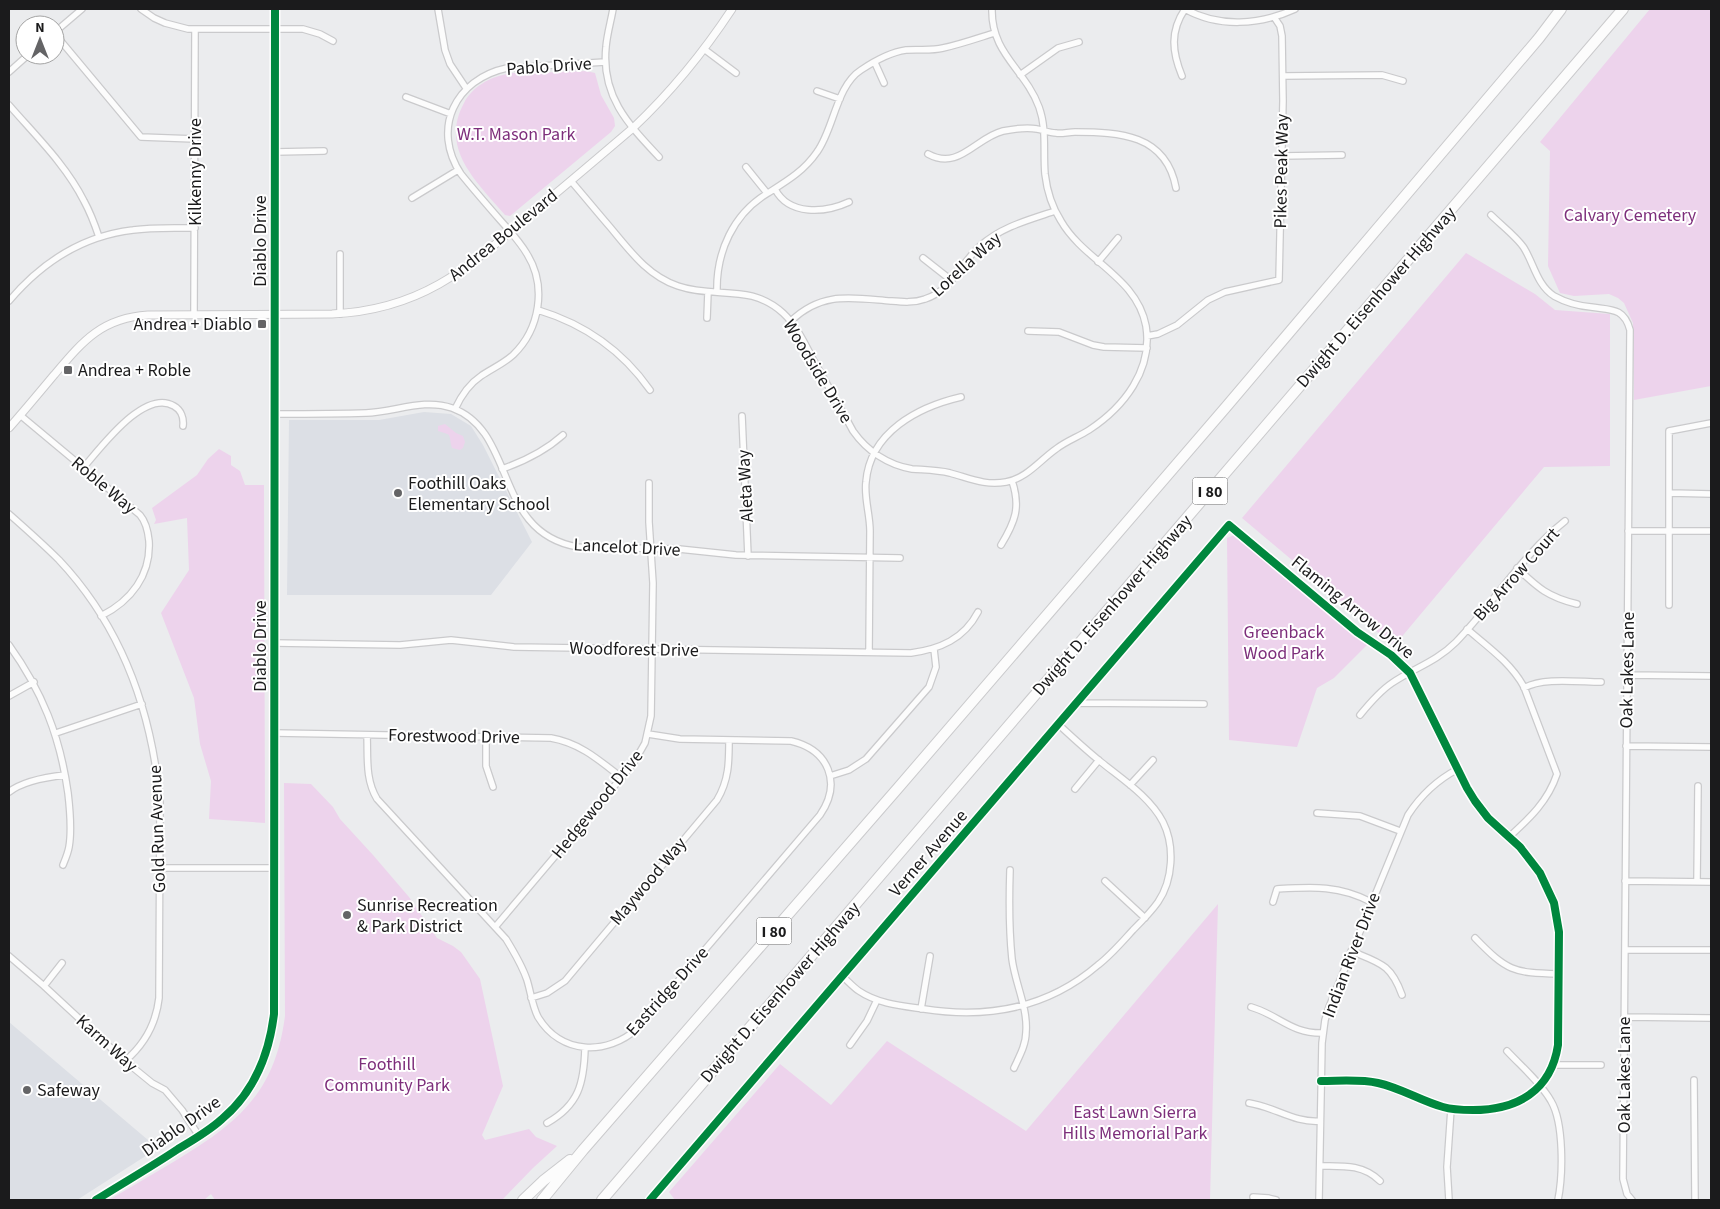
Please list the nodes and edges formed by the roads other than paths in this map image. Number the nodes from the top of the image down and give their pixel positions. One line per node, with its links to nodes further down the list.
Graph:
1 (82, 9): 13 (street)
2 (140, 9): 14 (street)
3 (275, 9): 15 (street, Diablo Drive)
4 (438, 9): 29 (street)
5 (613, 9): 21 (street)
6 (732, 9): 20 (street, Andrea Boulevard)
7 (992, 9): 16 (street)
8 (1185, 9): 12 (street); 25 (street)
9 (1294, 9): 12 (street)
10 (1561, 9): 193 (highway, I 80)
11 (1623, 9): 200 (highway, Dwight D. Eisenhower Highway / I 80)
12 (1274, 17): 26 (street, Pikes Peak Way)
13 (65, 24)
14 (195, 29): 15 (street); 37 (street, Kilkenny Drive)
15 (275, 29): 17 (street); 39 (street, Diablo Drive)
16 (994, 33): 22 (street); 24 (street)
17 (332, 41)
18 (1080, 42): 24 (street)
19 (65, 45): 37 (street)
20 (704, 49): 23 (street); 35 (street, Andrea Boulevard)
21 (606, 62): 29 (street, Pablo Drive); 35 (street)
22 (875, 63): 28 (street); 32 (street)
23 (736, 73)
24 (1020, 75): 36 (street)
25 (1182, 76)
26 (1283, 76): 27 (street); 42 (street, Pikes Peak Way)
27 (1403, 81)
28 (884, 83)
29 (466, 88): 34 (street, Pablo Drive)
30 (817, 91): 32 (street)
31 (406, 97): 34 (street)
32 (840, 99): 48 (street)
33 (9, 105): 56 (street)
34 (451, 114): 45 (street, Pablo Drive)
35 (632, 128): 43 (street); 46 (street, Andrea Boulevard)
36 (1045, 131): 40 (street); 47 (street); 52 (street)
37 (195, 139): 54 (street, Kilkenny Drive)
38 (324, 151): 39 (street)
39 (275, 152): 68 (street, Diablo Drive)
40 (928, 154)
41 (1342, 155): 42 (street)
42 (1282, 156): 72 (street, Pikes Peak Way)
43 (659, 157)
44 (746, 168): 49 (street)
45 (458, 170): 50 (street); 55 (street, Pablo Drive)
46 (571, 181): 55 (street, Andrea Boulevard); 62 (street, Woodside Drive)
47 (1176, 188)
48 (776, 189): 49 (street); 51 (street)
49 (767, 193): 63 (street)
50 (412, 198)
51 (849, 202)
52 (1055, 211): 60 (street); 61 (street, Lorella Way)
53 (1491, 215): 94 (street, Oak Lakes Lane)
54 (194, 228): 56 (street); 67 (street, Kilkenny Drive)
55 (510, 232): 65 (street, Pablo Drive); 66 (street, Andrea Boulevard)
56 (99, 237): 64 (street)
57 (1118, 238): 60 (street)
58 (340, 254): 66 (street)
59 (923, 258): 61 (street)
60 (1098, 262): 72 (street)
61 (951, 280): 70 (street, Lorella Way)
62 (708, 292): 63 (street, Woodside Drive); 69 (street)
63 (717, 292): 70 (street, Woodside Drive)
64 (9, 301)
65 (538, 310): 74 (street); 76 (street, Pablo Drive)
66 (340, 314): 68 (street, Andrea Boulevard)
67 (194, 315): 68 (street, Andrea Boulevard); 78 (street, Andrea Boulevard)
68 (275, 315): 77 (street, Diablo Drive)
69 (707, 318)
70 (790, 320): 84 (street, Woodside Drive)
71 (1028, 331): 73 (street)
72 (1147, 336): 73 (street)
73 (1147, 348): 87 (street)
74 (650, 390)
75 (961, 397): 84 (street)
76 (455, 409): 77 (street, Lancelot Drive); 86 (street, Lancelot Drive)
77 (275, 414): 108 (street, Diablo Drive)
78 (20, 415): 82 (street, Andrea Boulevard); 85 (street, Roble Way)
79 (742, 416): 99 (street, Aleta Way)
80 (1711, 423): 89 (street)
81 (183, 426): 85 (street)
82 (9, 428)
83 (563, 435): 86 (street)
84 (874, 454): 87 (street); 100 (street)
85 (83, 468): 106 (street, Roble Way)
86 (502, 469): 98 (street, Lancelot Drive)
87 (1012, 481): 97 (street)
88 (649, 482): 98 (street, Hedgewood Drive)
89 (1670, 494): 90 (street); 95 (street)
90 (1711, 494)
91 (9, 514): 106 (street, Gold Run Avenue)
92 (1565, 521): 102 (street, Big Arrow Court)
93 (1229, 525): 113 (street, Flaming Arrow Drive); 120 (street, Verner Avenue)
94 (1628, 530): 95 (street); 114 (street, Oak Lakes Lane)
95 (1670, 530): 96 (street); 104 (street)
96 (1711, 531)
97 (1001, 545)
98 (652, 548): 99 (street, Lancelot Drive); 110 (street, Hedgewood Drive)
99 (748, 556): 100 (street, Lancelot Drive)
100 (870, 558): 101 (street, Lancelot Drive); 112 (street)
101 (900, 558)
102 (1517, 568): 103 (street); 107 (street, Big Arrow Court)
103 (1577, 604)
104 (1669, 605)
105 (978, 612): 111 (street, Woodforest Drive)
106 (101, 616): 121 (street, Gold Run Avenue)
107 (1467, 629): 113 (street, Big Arrow Court); 118 (street)
108 (275, 643): 110 (street, Woodforest Drive); 126 (street, Diablo Drive)
109 (9, 644): 116 (street)
110 (652, 649): 112 (street, Woodforest Drive); 127 (street, Hedgewood Drive)
111 (934, 649): 112 (street, Woodforest Drive); 137 (street)
112 (869, 652)
113 (1410, 673): 123 (street, Big Arrow Court); 135 (street, Flaming Arrow Drive)
114 (1627, 675): 115 (street); 131 (street, Oak Lakes Lane)
115 (1711, 676)
116 (34, 682): 119 (street); 125 (street)
117 (1601, 682): 118 (street)
118 (1524, 688): 146 (street)
119 (9, 696)
120 (1076, 703): 122 (street); 124 (street, Verner Avenue)
121 (142, 704): 125 (street); 148 (street, Gold Run Avenue)
122 (1204, 704)
123 (1360, 715)
124 (1058, 724): 133 (street); 167 (street, Verner Avenue)
125 (56, 733): 136 (street)
126 (275, 733): 128 (street, Forestwood Drive); 149 (street, Diablo Drive)
127 (648, 734): 130 (street); 138 (street, Hedgewood Drive)
128 (367, 735): 129 (street, Forestwood Drive); 158 (street, Eastridge Drive)
129 (486, 737): 138 (street, Forestwood Drive); 141 (street)
130 (729, 740): 137 (street); 170 (street, Maywood Way)
131 (1626, 746): 132 (street); 152 (street, Oak Lakes Lane)
132 (1711, 746)
133 (1099, 760): 139 (street); 142 (street)
134 (1153, 760): 139 (street)
135 (1458, 769): 145 (street, Indian River Drive); 146 (street, Flaming Arrow Drive)
136 (65, 774): 143 (street); 147 (street)
137 (830, 776): 179 (street, Eastridge Drive)
138 (622, 778): 158 (street, Hedgewood Drive)
139 (1130, 785): 157 (street)
140 (1698, 786): 153 (street)
141 (494, 787)
142 (1075, 789)
143 (9, 792)
144 (1317, 813): 145 (street)
145 (1400, 831): 156 (street, Indian River Drive)
146 (1509, 837): 166 (street, Flaming Arrow Drive)
147 (63, 865)
148 (159, 868): 149 (street); 181 (street, Gold Run Avenue)
149 (274, 868): 192 (street, Diablo Drive)
150 (1010, 870): 172 (street)
151 (1105, 881): 157 (street)
152 (1625, 881): 153 (street); 160 (street, Oak Lakes Lane)
153 (1697, 882): 154 (street)
154 (1711, 882)
155 (1273, 902): 156 (street)
156 (1371, 902): 162 (street, Indian River Drive)
157 (1145, 918): 172 (street)
158 (496, 926): 170 (street, Eastridge Drive)
159 (1474, 938): 166 (street)
160 (1625, 950): 161 (street); 175 (street, Oak Lakes Lane)
161 (1711, 950)
162 (1351, 952): 169 (street); 177 (street, Indian River Drive)
163 (9, 956): 168 (street, Karm Way)
164 (930, 956): 174 (street)
165 (62, 963): 168 (street)
166 (1559, 974): 182 (street, Flaming Arrow Drive)
167 (842, 976): 171 (street); 201 (street, Verner Avenue)
168 (44, 986): 181 (street, Karm Way)
169 (1402, 996)
170 (531, 998): 179 (street, Eastridge Drive)
171 (876, 1000): 174 (street); 178 (street)
172 (1022, 1006): 174 (street); 184 (street)
173 (1251, 1006): 177 (street)
174 (921, 1008)
175 (1624, 1017): 176 (street); 206 (street, Oak Lakes Lane)
176 (1711, 1018)
177 (1323, 1033): 186 (street, Indian River Drive)
178 (850, 1045)
179 (585, 1048): 191 (street)
180 (1507, 1050): 187 (street)
181 (125, 1060): 192 (street, Karm Way)
182 (1553, 1064): 183 (street); 187 (street, Flaming Arrow Drive)
183 (1601, 1065)
184 (1014, 1068)
185 (1694, 1080): 207 (street)
186 (1321, 1081): 189 (street, Flaming Arrow Drive); 190 (street, Indian River Drive)
187 (1539, 1086): 189 (street, Flaming Arrow Drive); 205 (street)
188 (1250, 1103): 190 (street)
189 (1451, 1109): 204 (street)
190 (1320, 1121): 194 (street, Indian River Drive)
191 (547, 1124)
192 (199, 1136): 197 (street, Diablo Drive)
193 (583, 1150): 198 (highway); 199 (highway, I 80)
194 (1320, 1166): 195 (street); 203 (street, Indian River Drive)
195 (1380, 1180)
196 (1253, 1196): 202 (street)
197 (96, 1200)
198 (523, 1200)
199 (542, 1200)
200 (602, 1200)
201 (650, 1200)
202 (1276, 1200)
203 (1319, 1200)
204 (1449, 1200)
205 (1558, 1200)
206 (1632, 1200)
207 (1695, 1200)

